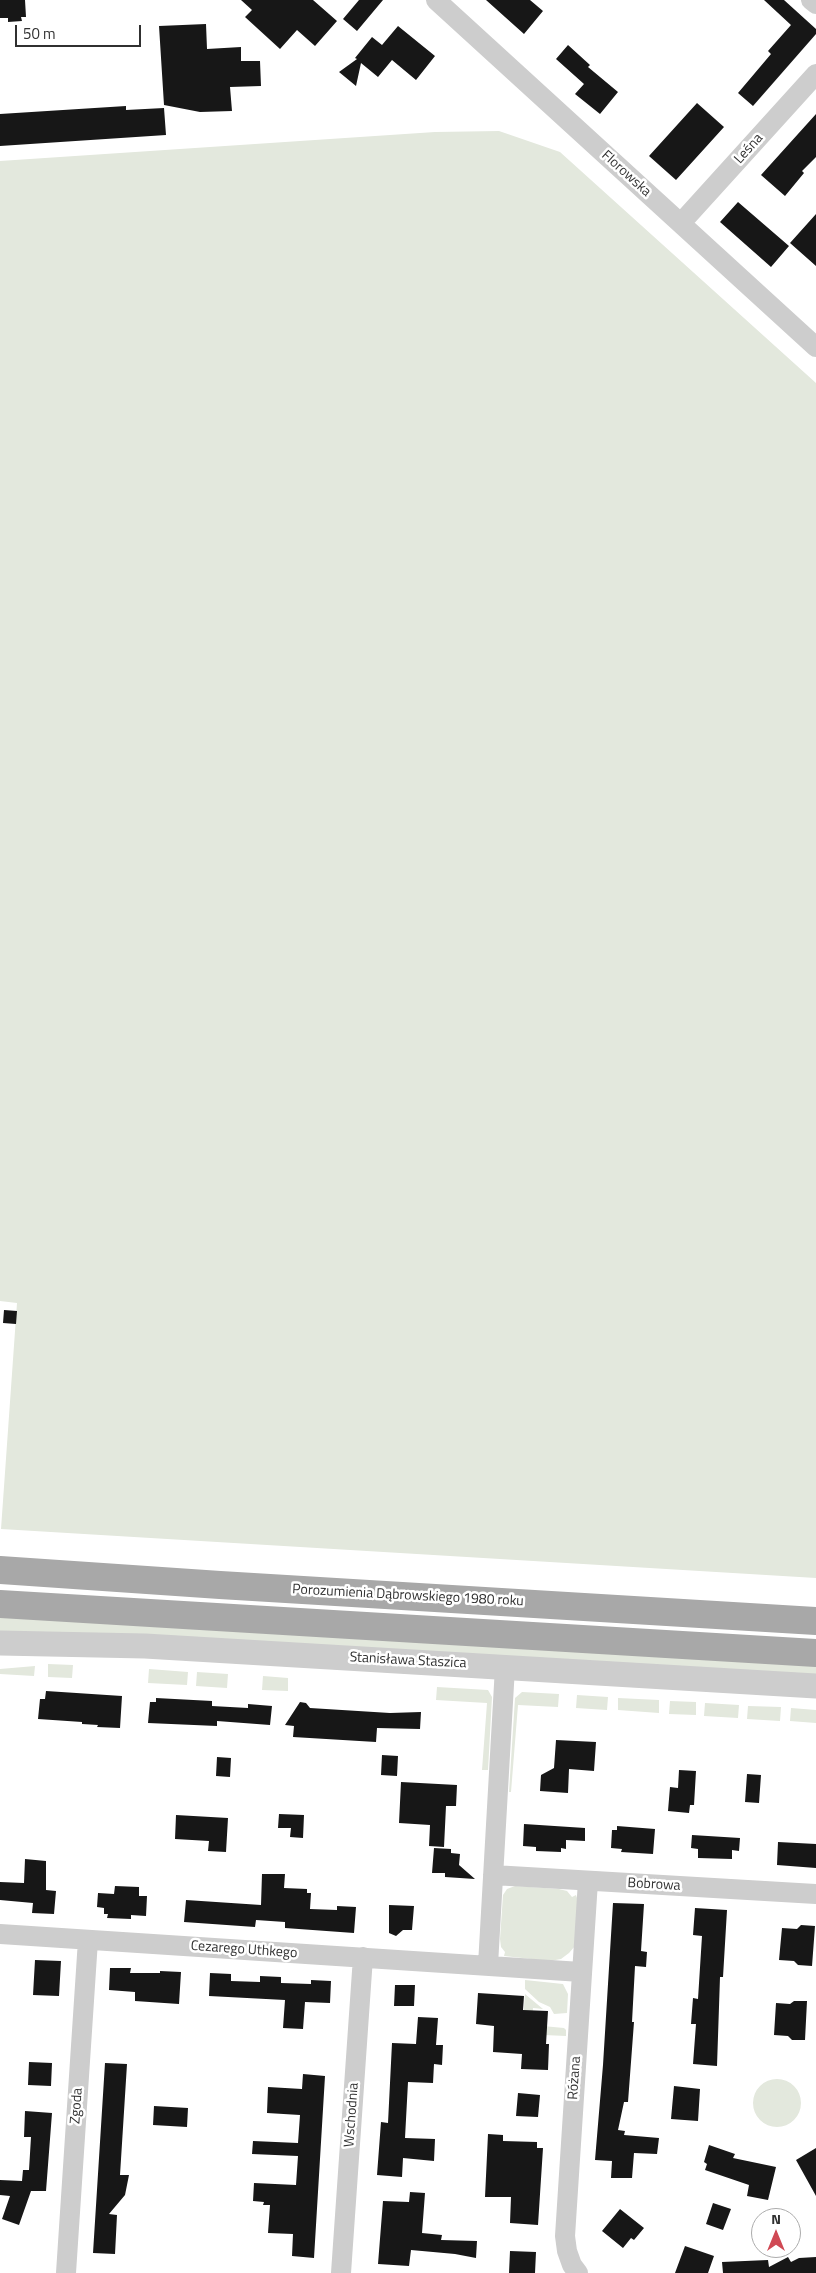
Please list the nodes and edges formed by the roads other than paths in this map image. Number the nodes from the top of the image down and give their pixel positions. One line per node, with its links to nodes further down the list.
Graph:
1 (436, 0): 5 (street, Florowska)
2 (811, 0): 3 (street)
3 (816, 4)
4 (816, 74): 5 (street, Leśna)
5 (681, 223): 6 (street, Florowska)
6 (816, 347)
7 (0, 1570): 9 (main road, Porozumienia Dąbrowskiego 1980 roku)
8 (0, 1604): 11 (main road)
9 (816, 1621)
10 (0, 1643): 12 (street, Stanisława Staszica)
11 (816, 1653)
12 (505, 1667): 13 (street, Stanisława Staszica); 14 (street)
13 (816, 1686)
14 (493, 1875): 15 (street, Bobrowa); 20 (street)
15 (588, 1881): 16 (street, Bobrowa); 21 (street, Różana)
16 (816, 1894)
17 (0, 1934): 18 (street, Cezarego Uthkego)
18 (88, 1940): 19 (street, Cezarego Uthkego); 22 (street, Zgoda)
19 (363, 1957): 20 (street, Cezarego Uthkego); 23 (street, Wschodnia)
20 (488, 1965): 21 (street, Cezarego Uthkego)
21 (581, 1972): 24 (street, Różana)
22 (66, 2273)
23 (341, 2273)
24 (578, 2273)

